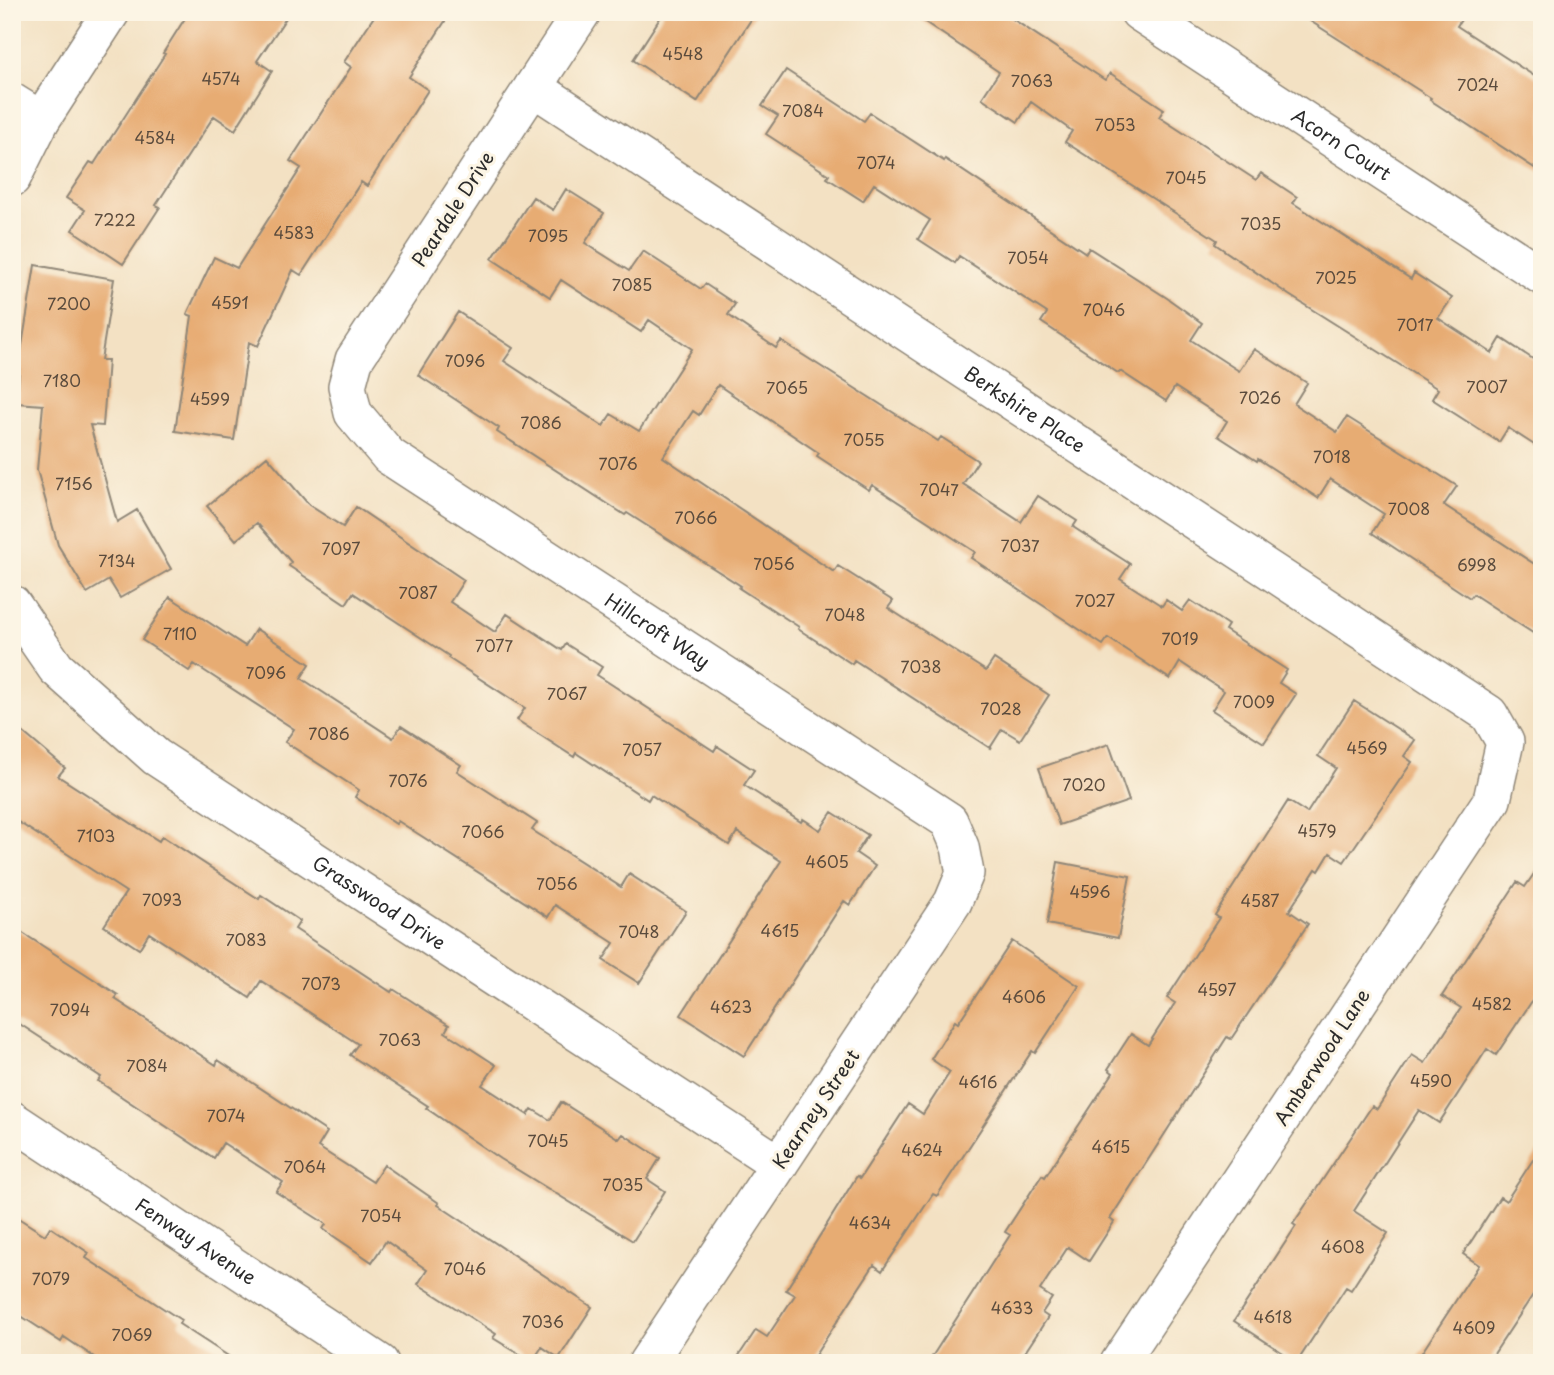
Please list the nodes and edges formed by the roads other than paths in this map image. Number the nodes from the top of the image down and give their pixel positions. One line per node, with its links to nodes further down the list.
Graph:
1 (111, 12): 5 (street)
2 (582, 12): 4 (street, Peardale Drive)
3 (1139, 12): 7 (street, Acorn Court)
4 (533, 87): 8 (street, Peardale Drive); 10 (street, Berkshire Place)
5 (27, 111): 6 (street)
6 (12, 178)
7 (1542, 276)
8 (353, 413): 11 (street, Hillcroft Way)
9 (12, 604): 13 (street, Grasswood Drive)
10 (1505, 742): 14 (street, Amberwood Lane)
11 (960, 847): 13 (street, Kearney Street)
12 (12, 1121): 15 (street, Fenway Avenue)
13 (779, 1164): 16 (street, Kearney Street)
14 (1134, 1358)
15 (380, 1363)
16 (647, 1363)

